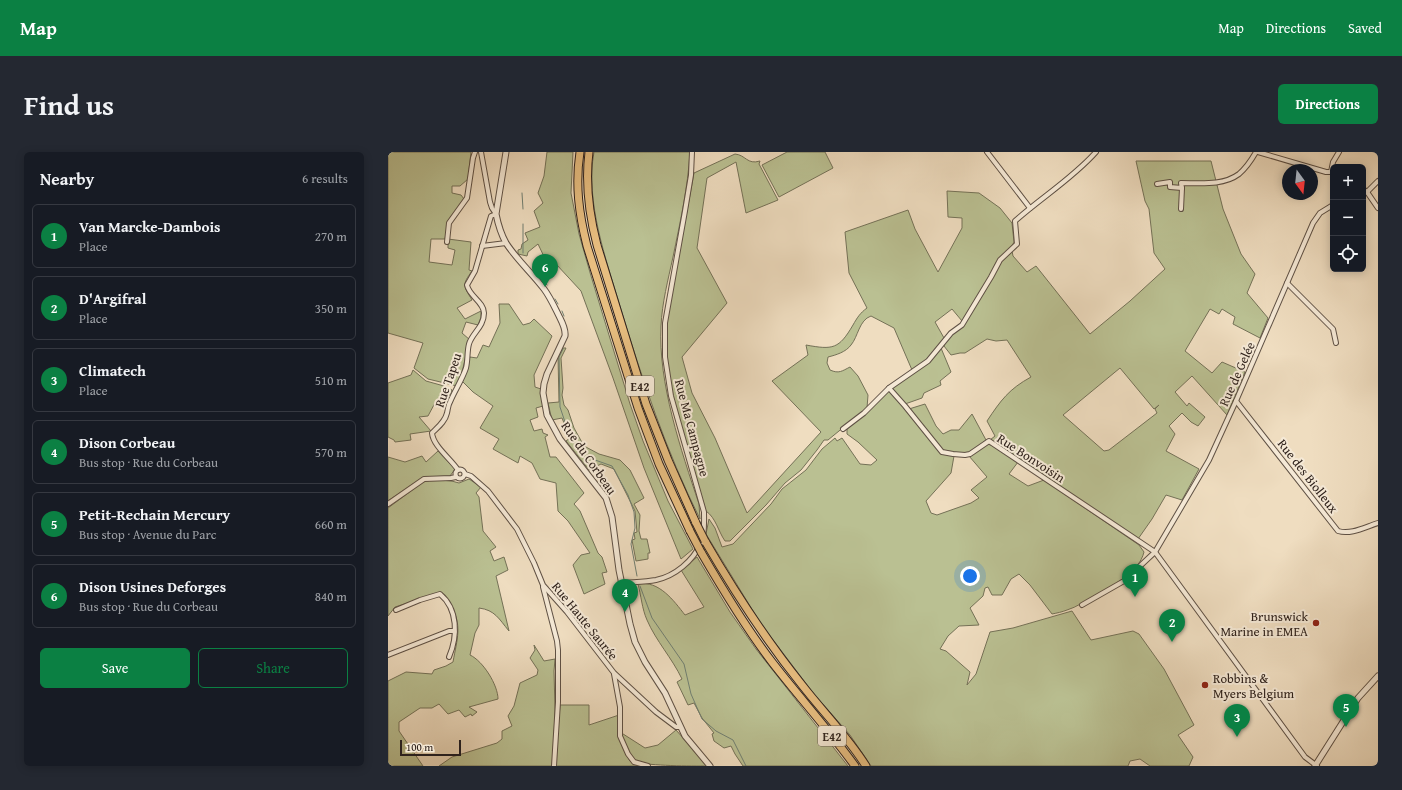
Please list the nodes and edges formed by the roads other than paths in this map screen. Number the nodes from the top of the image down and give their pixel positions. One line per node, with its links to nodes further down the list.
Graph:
1 (475, 152): 25 (street)
2 (481, 152): 24 (street)
3 (506, 152): 24 (street)
4 (580, 152): 53 (highway, E42, bridge)
5 (589, 152): 54 (highway, E42, bridge)
6 (692, 152): 40 (street, Rue Ma Campagne)
7 (987, 152): 21 (street)
8 (1096, 152): 21 (street)
9 (1257, 152): 12 (street); 17 (street)
10 (1277, 152): 12 (street)
11 (1339, 152): 13 (street)
12 (1275, 158): 14 (street)
13 (1333, 164)
14 (1330, 173)
15 (1378, 181): 18 (street)
16 (1157, 184): 17 (street)
17 (1182, 188): 23 (street)
18 (1366, 192)
19 (1366, 194): 22 (street)
20 (1330, 207): 28 (street, Rue de Gelée)
21 (1030, 208): 30 (street)
22 (1378, 208)
23 (1181, 209)
24 (496, 214): 26 (street, Rue du Corbeau); 27 (street, Rue Tapeu)
25 (447, 242)
26 (506, 244): 27 (street); 40 (street, Rue du Corbeau)
27 (482, 246): 33 (street, Rue Tapeu)
28 (1287, 283): 29 (street); 31 (street, Rue de Gelée)
29 (1336, 343)
30 (889, 388): 32 (street); 39 (street, Rue Bonvoisin)
31 (1236, 401): 38 (street, Rue des Biolleux); 39 (street, Rue de Gelée)
32 (843, 429)
33 (452, 462): 34 (street, Rue Haute Saurée)
34 (458, 470): 35 (street, Rue Haute Saurée); 36 (street)
35 (465, 474): 36 (street); 41 (street, Rue Haute Saurée)
36 (456, 477): 37 (street)
37 (388, 504)
38 (1378, 523)
39 (1155, 552): 42 (street, Rue de Gelée); 55 (street)
40 (622, 583): 49 (street, Rue du Corbeau)
41 (542, 585): 47 (street, Rue Haute Saurée); 50 (street)
42 (1082, 605)
43 (396, 610): 44 (street)
44 (454, 631): 45 (street); 46 (street)
45 (388, 655)
46 (449, 657)
47 (614, 674): 49 (street, Rue Haute Saurée); 51 (street)
48 (1378, 676): 55 (street)
49 (680, 727): 52 (street, Rue du Corbeau)
50 (554, 766)
51 (648, 766)
52 (710, 766)
53 (855, 766)
54 (866, 766)
55 (1316, 766)

